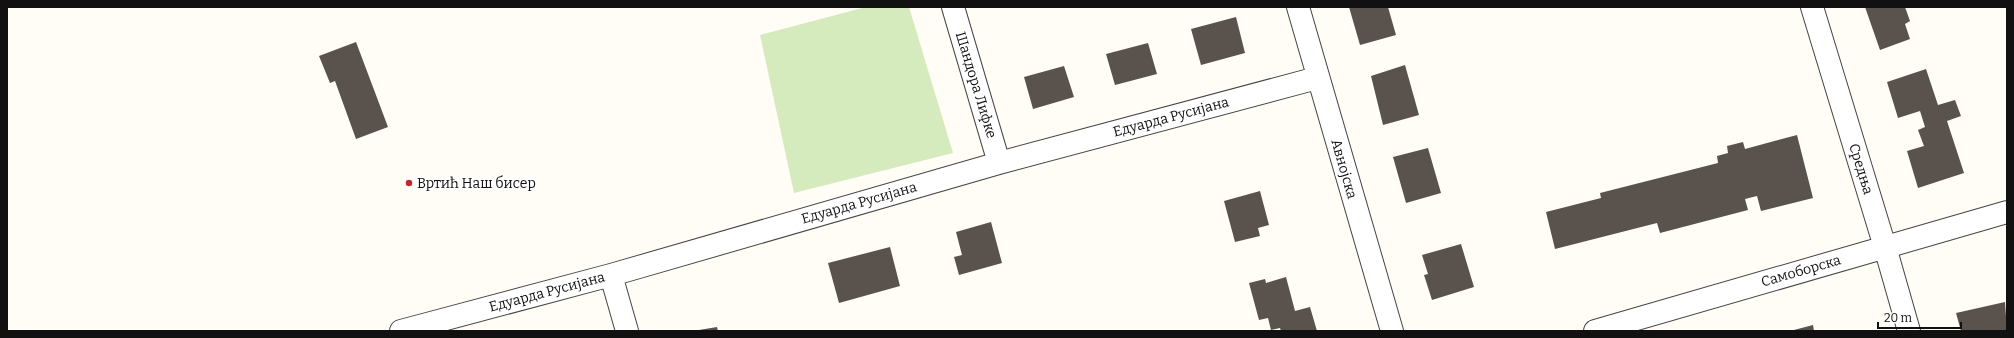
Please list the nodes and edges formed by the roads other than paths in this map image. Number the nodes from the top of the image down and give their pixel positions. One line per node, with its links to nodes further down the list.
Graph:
1 (953, 7): 5 (street, Шандора Лифке)
2 (1298, 7): 4 (street, Авнојска)
3 (1812, 7): 7 (street, Средња)
4 (1317, 78): 5 (street, Едуарда Русијана); 11 (street, Авнојска)
5 (999, 163): 8 (street, Едуарда Русијана)
6 (2007, 212): 7 (street, Самоборска)
7 (1885, 247): 12 (street, Самоборска); 13 (street, Средња)
8 (611, 275): 9 (street, Едуарда Русијана); 10 (street)
9 (400, 331)
10 (627, 331)
11 (1392, 331)
12 (1595, 331)
13 (1909, 331)

